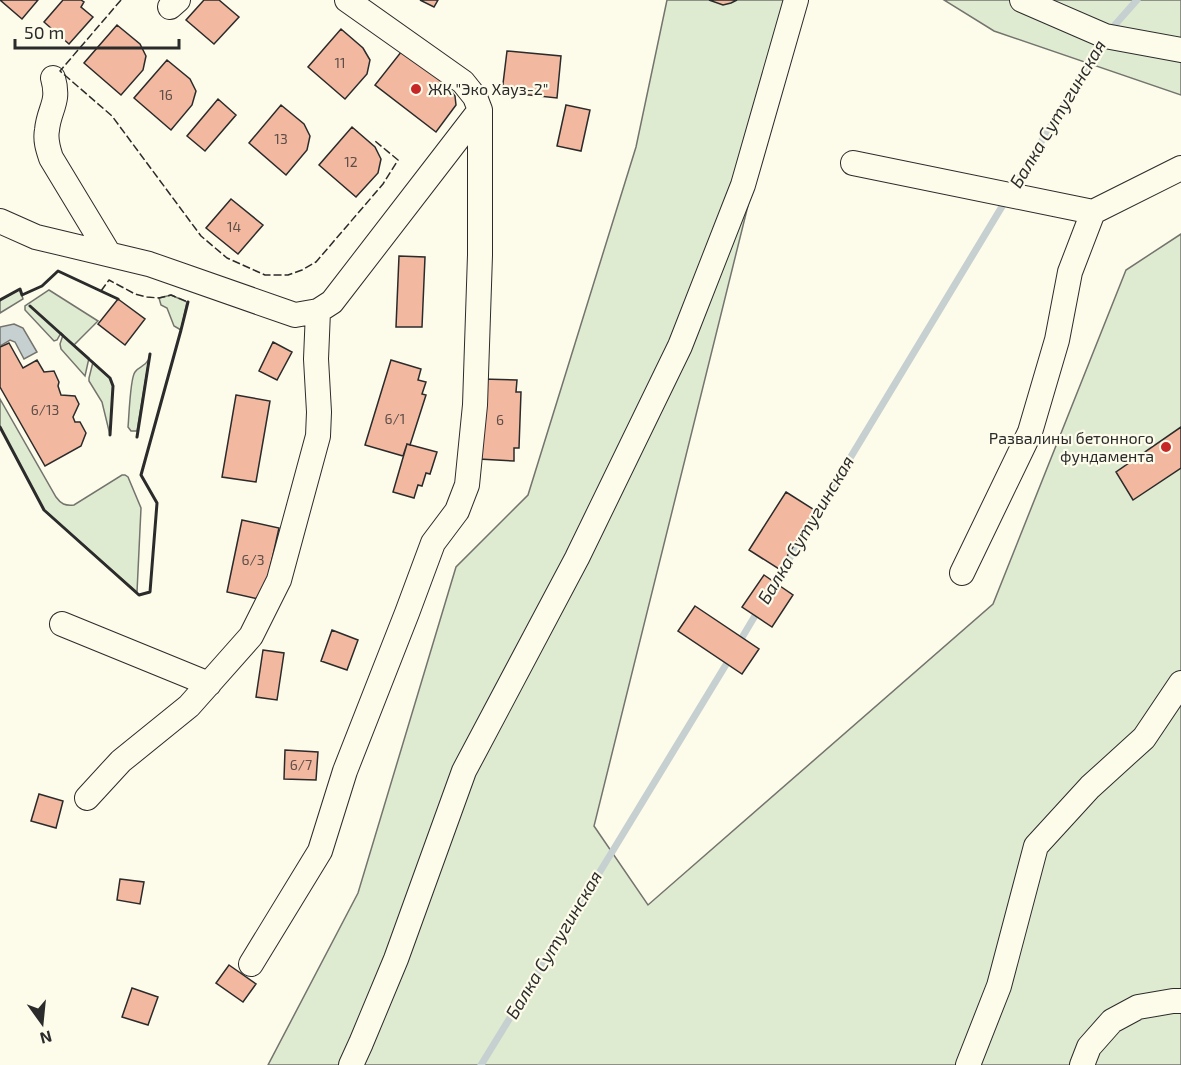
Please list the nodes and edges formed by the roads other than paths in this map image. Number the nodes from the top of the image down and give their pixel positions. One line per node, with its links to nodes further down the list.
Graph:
1 (348, 0): 6 (street)
2 (796, 0): 20 (street)
3 (1022, 0): 4 (street)
4 (1181, 50)
5 (53, 78): 11 (street)
6 (480, 110): 12 (street); 18 (street)
7 (853, 163): 9 (street)
8 (1181, 168): 9 (street)
9 (1093, 212): 13 (street)
10 (0, 221): 11 (street)
11 (109, 255): 12 (street)
12 (318, 311): 16 (street)
13 (963, 573)
14 (62, 624): 16 (street)
15 (1181, 683): 21 (street)
16 (209, 684): 17 (street)
17 (87, 798)
18 (251, 964)
19 (1181, 1001): 22 (street)
20 (351, 1065)
21 (968, 1065)
22 (1082, 1065)

